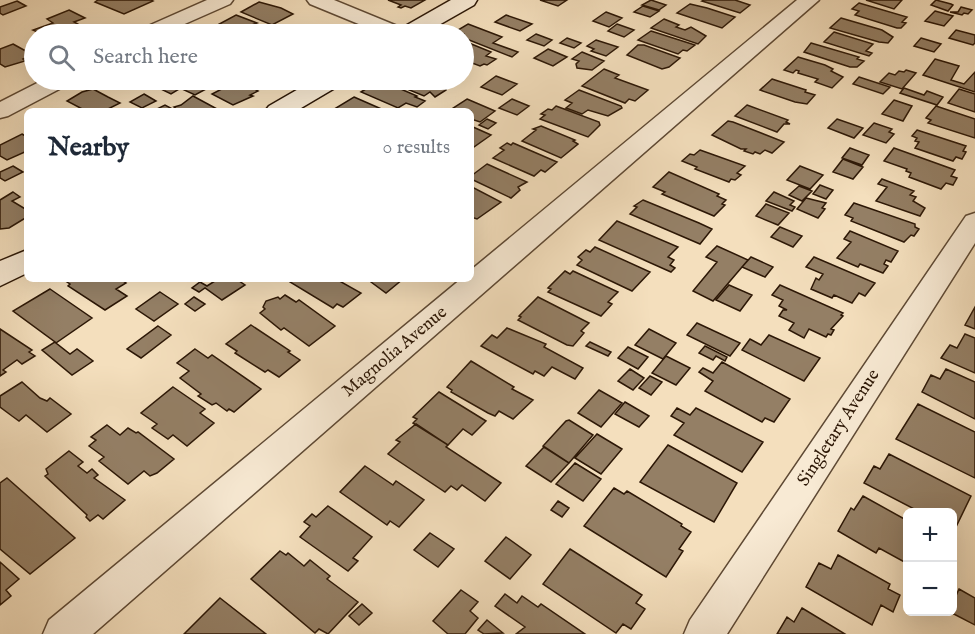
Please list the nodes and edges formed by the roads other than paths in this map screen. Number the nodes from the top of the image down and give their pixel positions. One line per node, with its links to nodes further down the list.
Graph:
1 (223, 0): 5 (street)
2 (316, 0): 6 (street)
3 (466, 0): 7 (street)
4 (809, 0): 15 (street, Magnolia Avenue)
5 (169, 24)
6 (375, 24)
7 (425, 24)
8 (40, 90): 11 (street)
9 (315, 90): 10 (street)
10 (283, 108)
11 (0, 111)
12 (972, 233): 16 (street, Singletary Avenue)
13 (24, 262): 14 (street)
14 (0, 276)
15 (63, 634)
16 (704, 634)

